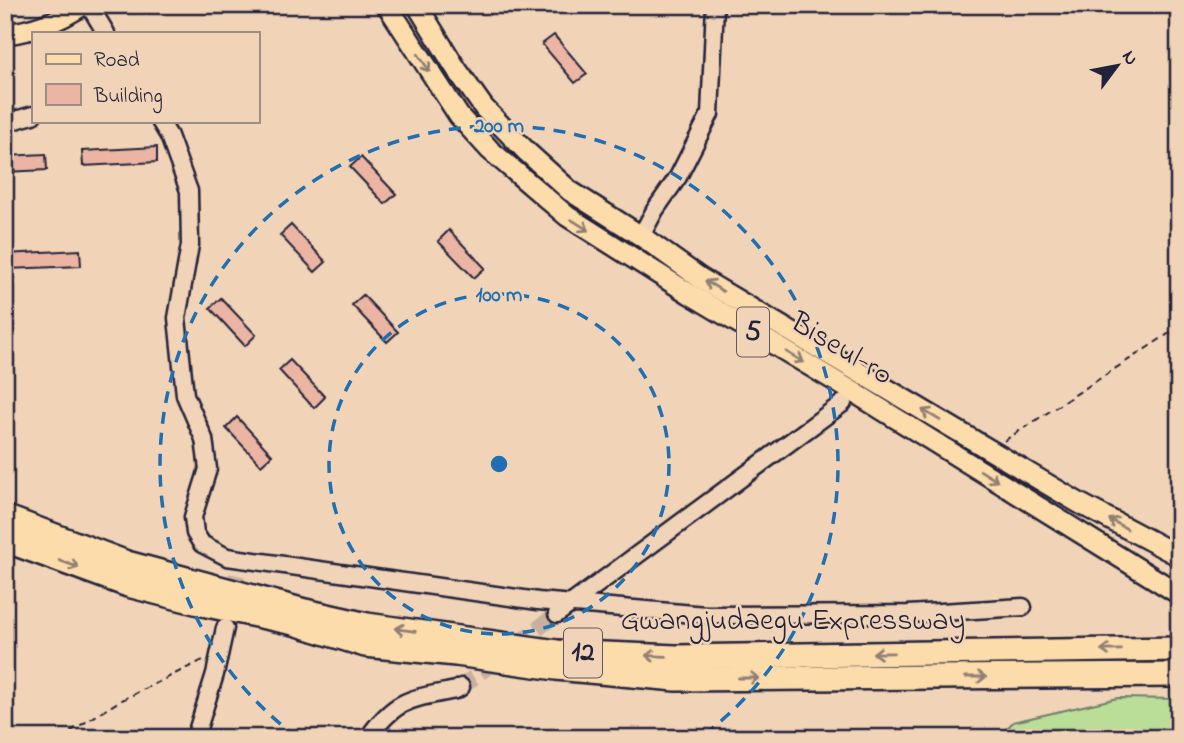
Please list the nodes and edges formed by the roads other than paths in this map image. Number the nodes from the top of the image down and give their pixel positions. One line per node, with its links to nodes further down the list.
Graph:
1 (83, 5): 7 (main road)
2 (89, 5): 6 (street)
3 (387, 5): 16 (main road, Biseul-ro / 5, one-way to 16)
4 (418, 5): 11 (main road, Biseul-ro / 5)
5 (715, 5): 11 (street)
6 (105, 32)
7 (5, 34)
8 (32, 116): 9 (street)
9 (5, 122)
10 (161, 122): 17 (street)
11 (641, 236): 15 (main road, Biseul-ro / 5, one-way to 11)
12 (843, 403): 17 (street)
13 (5, 517): 21 (highway, Gwangjudaegu Expressway / 12, one-way to 13)
14 (5, 540): 22 (highway, Gwangjudaegu Expressway / 12, one-way to 22)
15 (1179, 556)
16 (1179, 594)
17 (570, 603): 18 (street); 19 (street)
18 (1023, 607)
19 (557, 614)
20 (225, 628): 24 (street)
21 (1179, 649)
22 (1179, 675)
23 (461, 687): 25 (street)
24 (195, 738)
25 (368, 738)

